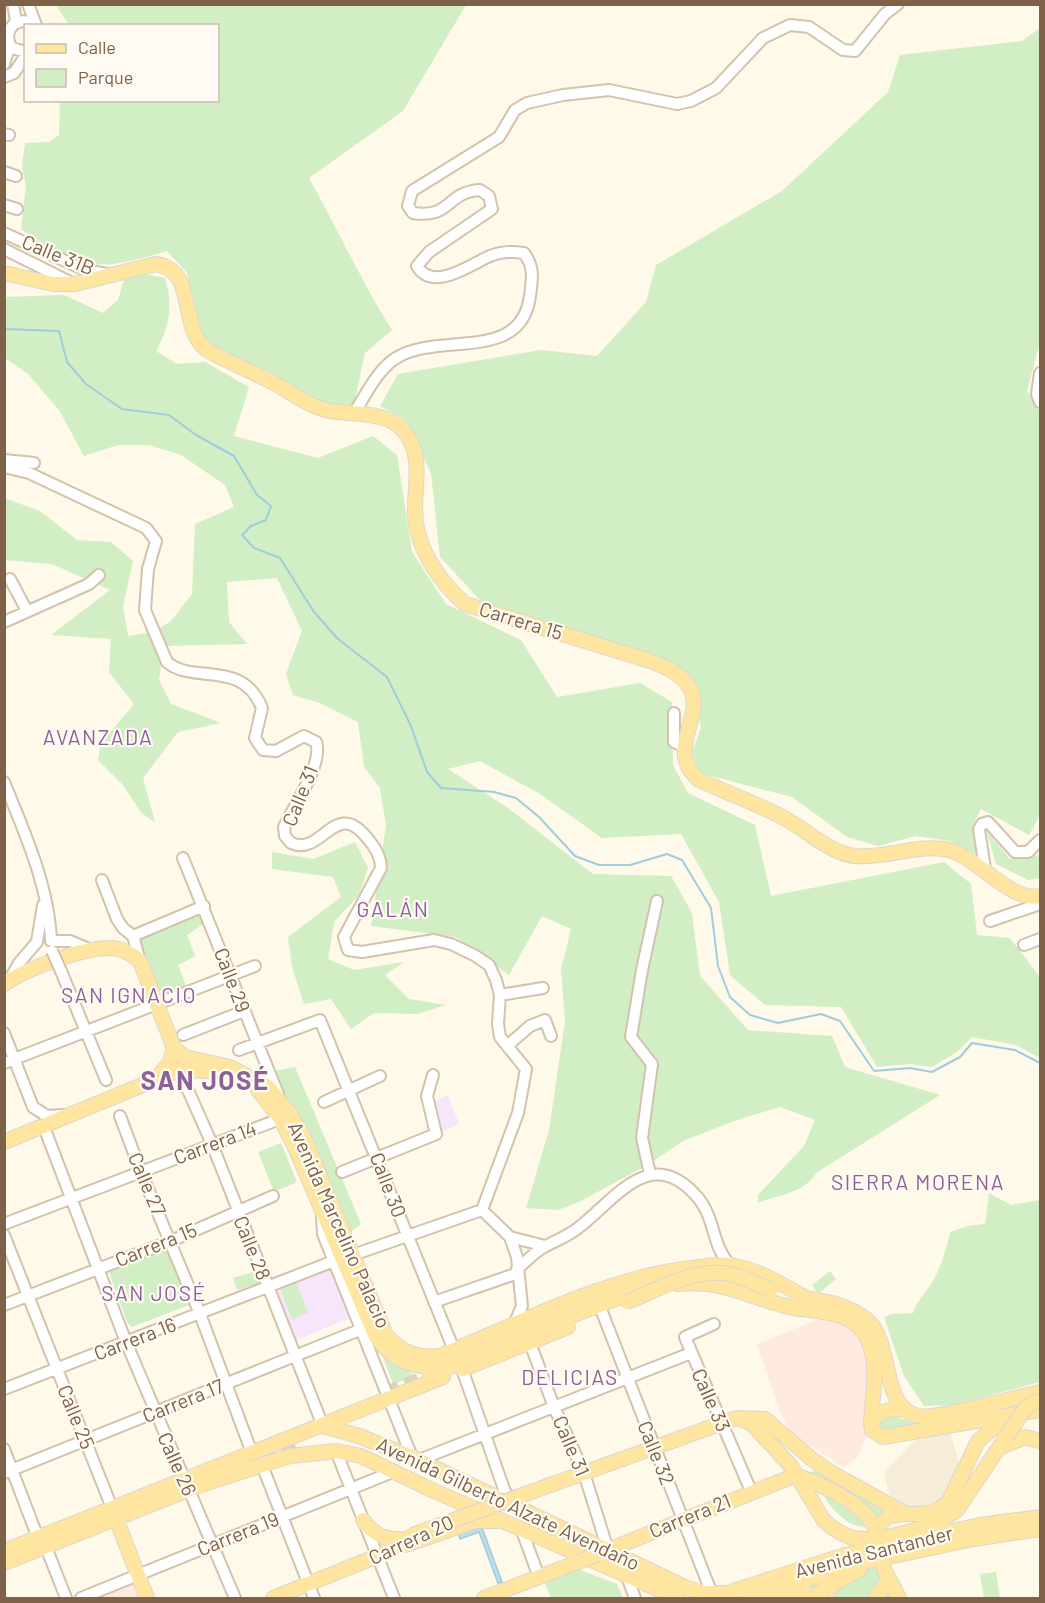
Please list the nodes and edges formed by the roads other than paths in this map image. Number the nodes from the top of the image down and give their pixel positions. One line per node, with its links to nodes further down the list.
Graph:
1 (13, 4): 6 (street)
2 (28, 4): 5 (street)
3 (898, 4): 22 (street)
4 (32, 24): 6 (street)
5 (35, 24)
6 (9, 32): 7 (street); 9 (street)
7 (24, 53)
8 (24, 57): 10 (street)
9 (4, 64)
10 (4, 77)
11 (4, 172): 12 (street)
12 (16, 176)
13 (4, 205): 14 (street)
14 (17, 209)
15 (4, 233): 18 (street, Calle 31B)
16 (4, 249): 19 (street, Calle 31B)
17 (4, 273): 19 (main road, Carrera 15)
18 (113, 275): 19 (main road, Carrera 15); 22 (main road, Carrera 15)
19 (75, 284)
20 (1041, 373): 21 (street)
21 (1041, 402)
22 (354, 413): 31 (main road, Carrera 15)
23 (4, 460): 24 (street)
24 (34, 463)
25 (4, 467): 52 (street, Calle 31)
26 (99, 575): 28 (street)
27 (10, 579): 28 (street)
28 (27, 611): 29 (street)
29 (4, 622)
30 (674, 713): 31 (street)
31 (685, 747): 35 (main road)
32 (4, 782): 37 (street)
33 (1041, 840): 35 (street)
34 (183, 858): 40 (street, Calle 29)
35 (985, 869): 39 (main road)
36 (102, 880): 42 (street)
37 (44, 899): 45 (street); 50 (street)
38 (657, 902): 81 (street)
39 (1038, 903): 41 (street)
40 (204, 906): 42 (street); 49 (street, Calle 29)
41 (990, 921)
42 (133, 936): 47 (street)
43 (1041, 939): 44 (street)
44 (1024, 945)
45 (52, 946): 46 (street); 55 (street, bridge)
46 (91, 950): 47 (main road); 50 (main road)
47 (140, 961): 53 (main road)
48 (255, 966): 49 (street)
49 (231, 974): 53 (street); 54 (street, Calle 29)
50 (7, 982)
51 (543, 988): 52 (street)
52 (500, 995): 60 (street, Calle 31)
53 (158, 1004): 55 (street); 61 (main road)
54 (244, 1011): 57 (street); 59 (street, Calle 29)
55 (86, 1032): 63 (street); 67 (street)
56 (4, 1033): 63 (street)
57 (183, 1035)
58 (551, 1036): 60 (street)
59 (256, 1043): 62 (street); 69 (street, Calle 30); 70 (street, Calle 29)
60 (507, 1046): 84 (street, Calle 31)
61 (174, 1048): 68 (main road); 70 (main road, Avenida Marcelino Palacio)
62 (239, 1050)
63 (10, 1061): 72 (street)
64 (179, 1070): 68 (main road, Avenida Marcelino Palacio); 74 (main road, Avenida Marcelino Palacio); 77 (street, Calle 28)
65 (433, 1075): 78 (street)
66 (380, 1076): 69 (street)
67 (106, 1080)
68 (150, 1083): 72 (main road, Avenida Marcelino Palacio)
69 (349, 1090): 71 (street); 78 (street, Calle 30)
70 (282, 1102): 74 (main road, Avenida Marcelino Palacio)
71 (324, 1102)
72 (73, 1115): 75 (main road, Avenida Marcelino Palacio)
73 (120, 1116): 79 (street, Calle 27)
74 (285, 1116): 77 (street, Carrera 14); 92 (main road, Avenida Marcelino Palacio); 92 (main road, Avenida Marcelino Palacio)
75 (44, 1127): 76 (main road, Avenida Marcelino Palacio); 83 (street, Calle 26)
76 (4, 1142)
77 (212, 1144): 79 (street, Carrera 14); 85 (street, Calle 28)
78 (376, 1156): 80 (street); 88 (street, Calle 30)
79 (141, 1172): 83 (street, Carrera 14); 90 (street, Calle 27)
80 (342, 1172)
81 (650, 1174): 91 (street); 93 (street)
82 (273, 1196): 85 (street, Carrera 15)
83 (73, 1199): 86 (street, Carrera 14); 94 (street, Calle 26)
84 (482, 1210): 88 (street, Carrera 16); 89 (street)
85 (238, 1212): 90 (street, Carrera 15); 96 (street, Calle 28)
86 (4, 1224)
87 (4, 1235): 97 (street, Calle 25)
88 (408, 1236): 92 (street, Carrera 16); 99 (street, Calle 30)
89 (510, 1238): 91 (street); 95 (street)
90 (171, 1241): 94 (street, Carrera 15); 103 (street, Calle 27)
91 (545, 1246): 95 (street)
92 (343, 1258): 96 (street, Carrera 16); 105 (main road, Avenida Marcelino Palacio); 108 (street); 111 (main road, Avenida Marcelino Palacio)
93 (730, 1265): 98 (main road, Avenida Marcelino Palacio); 104 (main road, Avenida Marcelino Palacio)
94 (96, 1269): 97 (street, Carrera 15); 109 (street, Calle 26)
95 (518, 1271): 99 (street); 101 (street)
96 (268, 1287): 103 (street, Carrera 16); 113 (street, Calle 28)
97 (28, 1295): 100 (street, Carrera 15); 114 (street, Calle 25)
98 (806, 1298): 102 (main road, Avenida Marcelino Palacio, bridge); 120 (main road, Avenida Marcelino Palacio)
99 (434, 1302): 111 (street, Calle 30)
100 (4, 1305)
101 (522, 1306): 104 (street); 107 (street)
102 (602, 1312): 110 (main road, Avenida Marcelino Palacio); 117 (street, Calle 32)
103 (200, 1314): 109 (street, Carrera 16); 118 (street, Calle 27)
104 (537, 1317): 105 (street); 107 (main road, Avenida Marcelino Palacio)
105 (559, 1321): 116 (main road, Avenida Marcelino Palacio); 123 (main road, Avenida Marcelino Palacio)
106 (714, 1324): 112 (street, Calle 33)
107 (514, 1325): 111 (main road, Avenida Marcelino Palacio)
108 (362, 1329): 113 (street, Carrera 17); 122 (street)
109 (126, 1342): 114 (street, Carrera 16); 128 (street, Calle 26)
110 (530, 1343): 115 (main road, Avenida Marcelino Palacio); 125 (street, Calle 31)
111 (454, 1350)
112 (691, 1353): 117 (street); 131 (street, Calle 33)
113 (296, 1356): 118 (street, Carrera 17); 133 (street, Calle 28)
114 (57, 1369): 119 (street, Carrera 16); 135 (street, Calle 25)
115 (462, 1369): 122 (main road, Avenida Marcelino Palacio); 134 (street)
116 (430, 1375)
117 (626, 1378): 125 (street); 137 (street, Calle 32)
118 (226, 1383): 128 (street, Carrera 17); 141 (street, Calle 27)
119 (4, 1389)
120 (893, 1390): 123 (main road); 126 (main road, Avenida Marcelino Palacio)
121 (1041, 1392): 126 (main road)
122 (390, 1398): 133 (main road, Avenida Marcelino Palacio); 142 (street)
123 (872, 1400): 132 (main road, Avenida Marcelino Palacio)
124 (1041, 1400): 139 (main road, bridge)
125 (554, 1407): 134 (street); 145 (street, Calle 31)
126 (906, 1410): 132 (main road)
127 (1041, 1410): 129 (main road)
128 (154, 1412): 135 (street, Carrera 17); 147 (street, Calle 26)
129 (1026, 1414): 132 (main road); 152 (main road)
130 (736, 1418): 131 (main road, Carrera 20); 146 (main road); 152 (main road)
131 (722, 1423): 137 (main road, Carrera 20); 149 (street, Calle 33)
132 (871, 1423)
133 (324, 1426): 141 (main road, Avenida Gilberto Alzate Avendaño); 142 (main road, Avenida Gilberto Alzate Avendaño)
134 (486, 1434): 142 (street); 150 (street)
135 (85, 1440): 143 (street, Carrera 17); 151 (street, Calle 25)
136 (1041, 1441): 139 (main road)
137 (653, 1448): 145 (main road, Carrera 20); 155 (street, Calle 32)
138 (4, 1449): 143 (street)
139 (997, 1451): 160 (main road)
140 (336, 1452): 141 (main road, Avenida Gilberto Alzate Avendaño); 144 (main road, Avenida Gilberto Alzate Avendaño); 148 (street)
141 (259, 1458): 147 (main road, Avenida Gilberto Alzate Avendaño); 153 (street, Calle 27)
142 (416, 1458): 150 (main road, Avenida Gilberto Alzate Avendaño)
143 (9, 1471): 162 (street)
144 (395, 1471): 148 (street, Carrera 19); 157 (main road, Avenida Gilberto Alzate Avendaño)
145 (584, 1473): 150 (street, Carrera 20); 161 (main road, Carrera 20, bridge); 165 (street, Calle 31)
146 (796, 1475): 149 (main road, Carrera 21); 152 (main road); 160 (main road)
147 (190, 1485): 151 (main road, Avenida Gilberto Alzate Avendaño); 163 (street, Calle 26)
148 (351, 1489): 153 (street, Carrera 19); 156 (street)
149 (751, 1491): 155 (main road, Carrera 21)
150 (521, 1504): 165 (main road, Avenida Gilberto Alzate Avendaño)
151 (114, 1514): 162 (main road, Avenida Gilberto Alzate Avendaño); 171 (main road, Calle 25)
152 (906, 1514)
153 (282, 1516): 163 (street, Carrera 19); 173 (street, Calle 27)
154 (1041, 1517): 168 (main road, Avenida Santander)
155 (682, 1519): 165 (main road, Carrera 21); 174 (street, Calle 32)
156 (363, 1520): 161 (main road); 167 (street)
157 (505, 1522): 159 (main road, Avenida Gilberto Alzate Avendaño); 167 (main road)
158 (1041, 1529): 166 (main road, Avenida Santander)
159 (522, 1531): 170 (main road, Avenida Gilberto Alzate Avendaño); 172 (street)
160 (845, 1535): 168 (main road)
161 (411, 1536): 167 (main road, Carrera 20)
162 (42, 1542): 164 (main road, Avenida Gilberto Alzate Avendaño); 169 (main road, Avenida Gilberto Alzate Avendaño); 177 (street)
163 (214, 1544): 171 (street, Carrera 19); 180 (street, Calle 26)
164 (4, 1551)
165 (603, 1552): 172 (main road, Carrera 21, bridge); 174 (main road, Avenida Gilberto Alzate Avendaño)
166 (903, 1554): 175 (main road, Avenida Santander); 176 (main road)
167 (381, 1555): 173 (main road, Carrera 20); 183 (street)
168 (832, 1558): 174 (main road, Avenida Santander)
169 (4, 1563)
170 (627, 1574): 185 (street); 186 (main road, Avenida Gilberto Alzate Avendaño)
171 (138, 1575): 178 (street, Carrera 19); 179 (main road, Calle 25)
172 (539, 1577): 184 (main road, Carrera 21)
173 (308, 1584): 181 (main road, Carrera 20); 182 (street, Calle 27)
174 (706, 1595)
175 (757, 1596): 176 (main road)
176 (820, 1596)
177 (66, 1599)
178 (81, 1599)
179 (147, 1599)
180 (235, 1599)
181 (273, 1599)
182 (314, 1599)
183 (394, 1599)
184 (484, 1599)
185 (635, 1599)
186 (678, 1599)
187 (876, 1599): 188 (main road)
188 (899, 1599)

